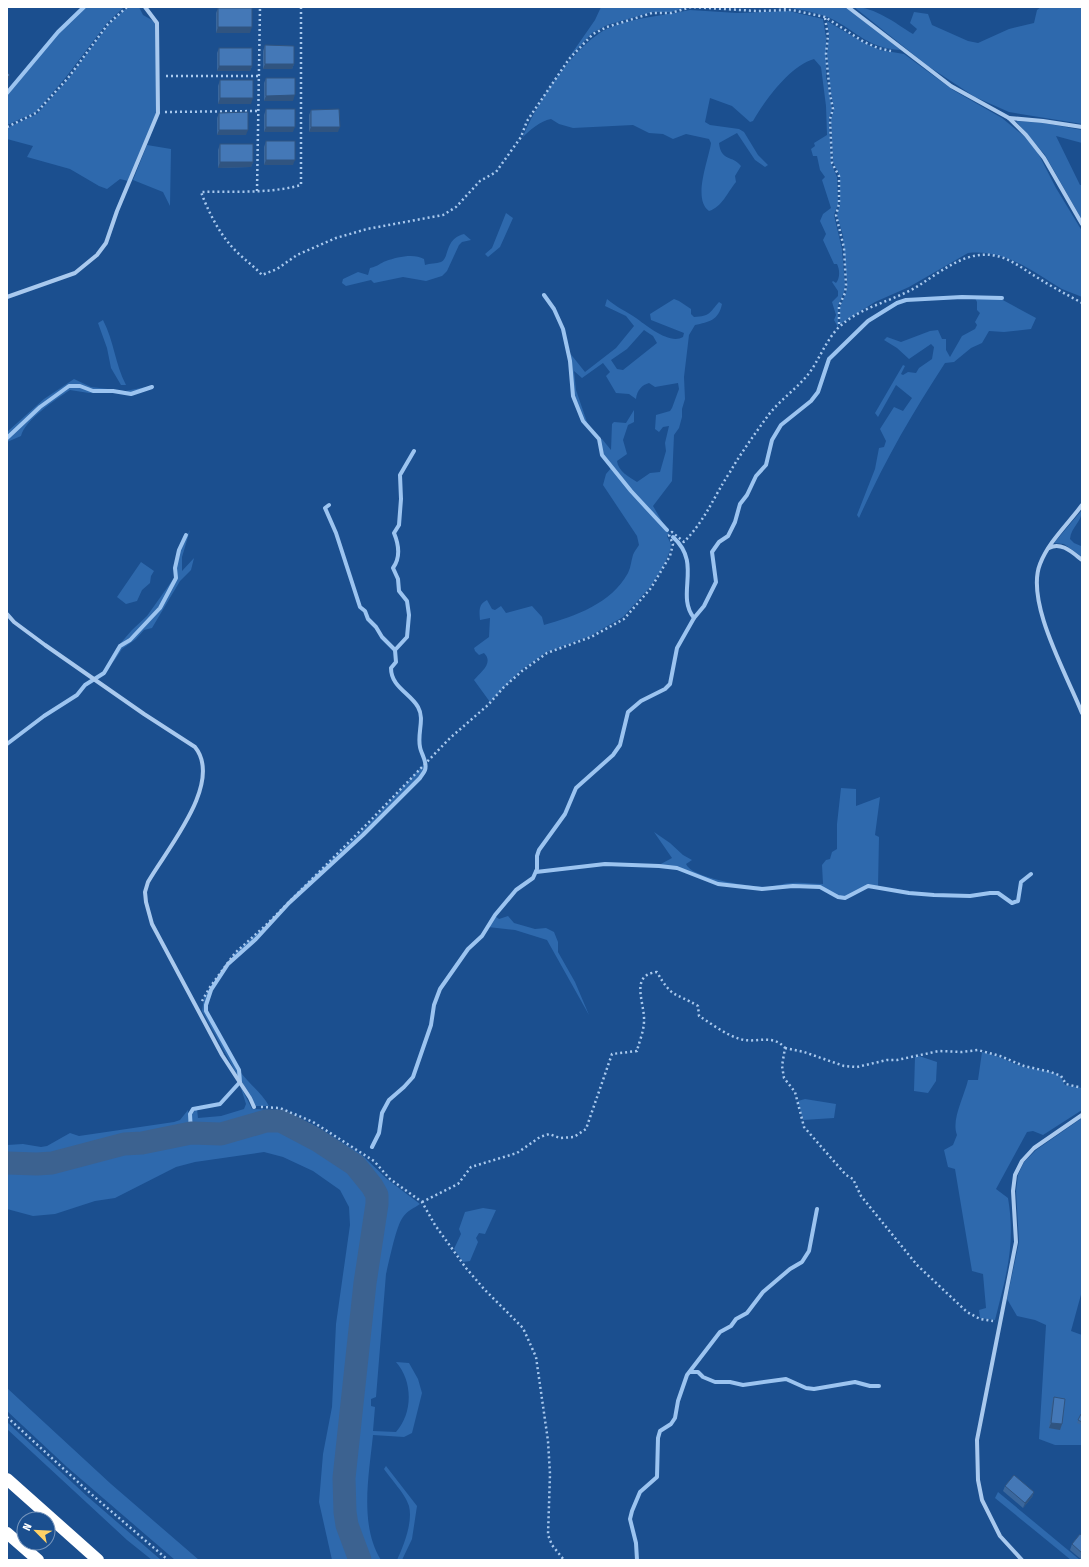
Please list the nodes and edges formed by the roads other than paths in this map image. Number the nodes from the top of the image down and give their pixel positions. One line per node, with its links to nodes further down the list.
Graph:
1 (145, 7): 6 (street)
2 (848, 7): 3 (street)
3 (1008, 118): 4 (street); 5 (street)
4 (1082, 127)
5 (1082, 224)
6 (7, 297)
7 (1082, 505): 8 (street)
8 (1047, 549): 9 (street); 11 (street)
9 (1082, 560)
10 (7, 614): 12 (street)
11 (1082, 713)
12 (254, 1107)
13 (1082, 1115): 18 (street)
14 (7, 1479): 17 (highway)
15 (7, 1533): 16 (highway)
16 (38, 1560)
17 (98, 1560)
18 (1022, 1560)

